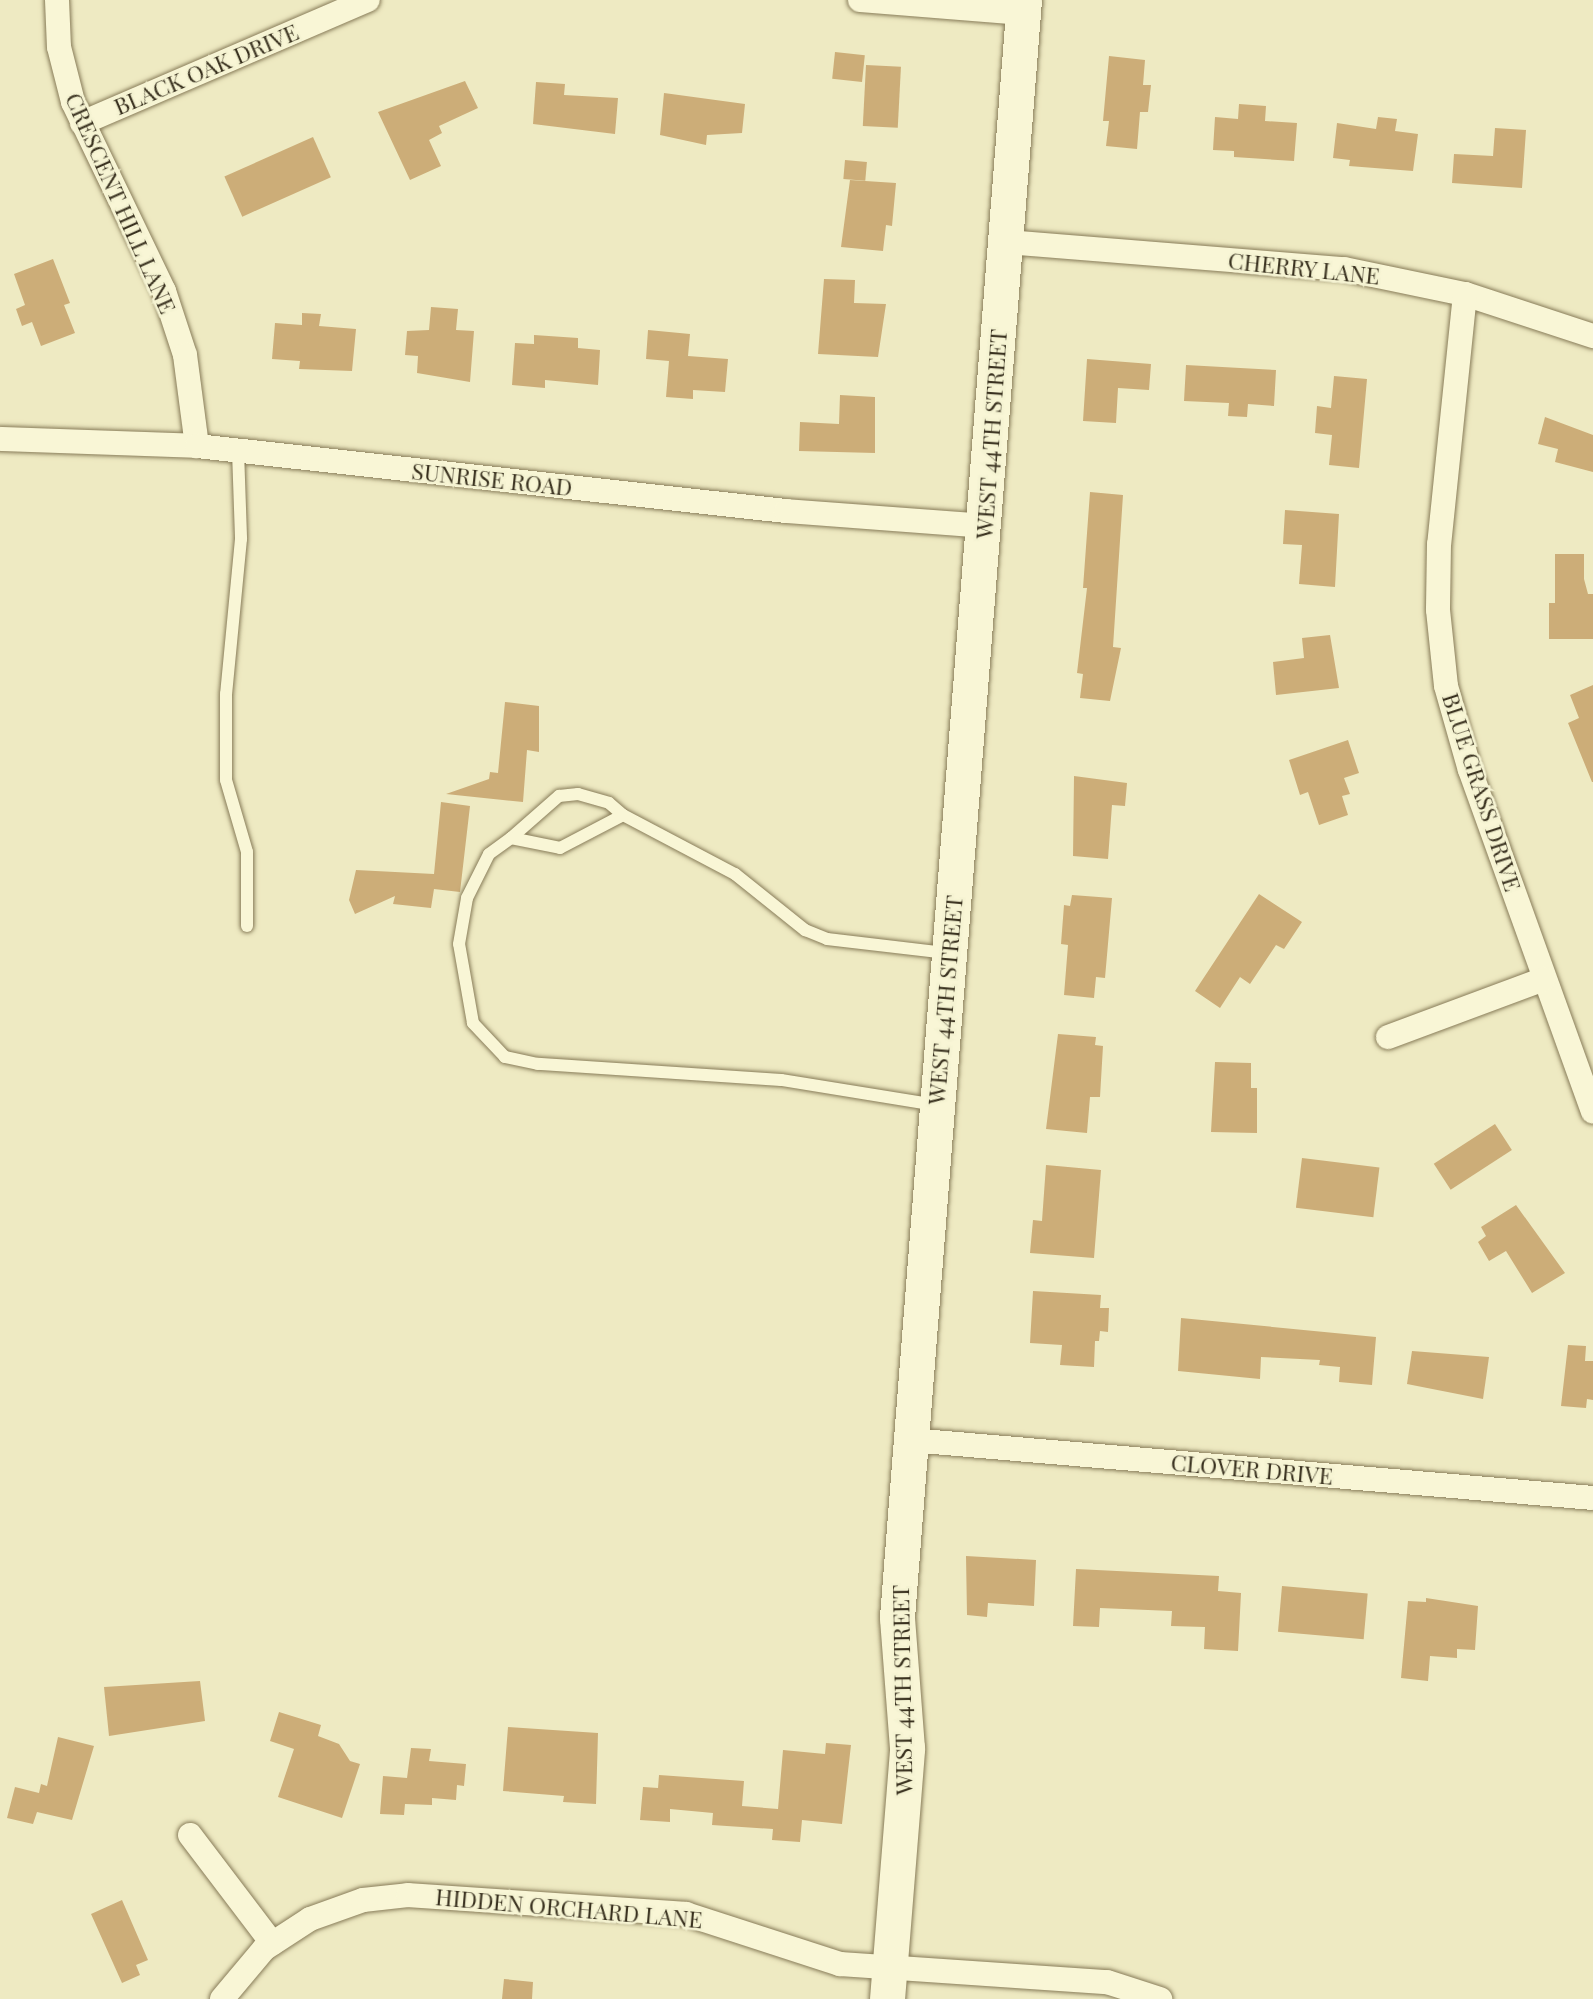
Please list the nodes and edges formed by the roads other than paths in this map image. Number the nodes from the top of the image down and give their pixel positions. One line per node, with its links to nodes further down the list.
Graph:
1 (57, 0): 5 (street, CRESCENT HILL LANE)
2 (368, 0): 5 (street, BLACK OAK DRIVE)
3 (860, 0): 4 (street)
4 (1024, 6): 6 (street, WEST 44TH STREET)
5 (82, 123): 10 (street, CRESCENT HILL LANE)
6 (1006, 242): 7 (street, CHERRY LANE); 12 (street, WEST 44TH STREET)
7 (1465, 293): 8 (street, CHERRY LANE); 17 (street, BLUE GRASS DRIVE)
8 (1593, 336)
9 (0, 439): 10 (street, SUNRISE ROAD)
10 (197, 446): 11 (street, SUNRISE ROAD)
11 (238, 451): 12 (street, SUNRISE ROAD); 15 (lane)
12 (984, 526): 16 (street, WEST 44TH STREET)
13 (623, 815): 14 (lane); 14 (lane); 16 (lane)
14 (512, 838): 19 (lane)
15 (247, 926)
16 (949, 954): 19 (street, WEST 44TH STREET)
17 (1545, 979): 18 (street); 20 (street, BLUE GRASS DRIVE)
18 (1388, 1037)
19 (937, 1105): 21 (street, WEST 44TH STREET)
20 (1593, 1112)
21 (910, 1440): 22 (street, CLOVER DRIVE); 25 (street, WEST 44TH STREET)
22 (1593, 1498)
23 (190, 1835): 24 (street)
24 (272, 1943): 25 (street, HIDDEN ORCHARD LANE); 26 (street, HIDDEN ORCHARD LANE)
25 (889, 1983): 27 (street, HIDDEN ORCHARD LANE)
26 (222, 1999)
27 (1160, 1999)

